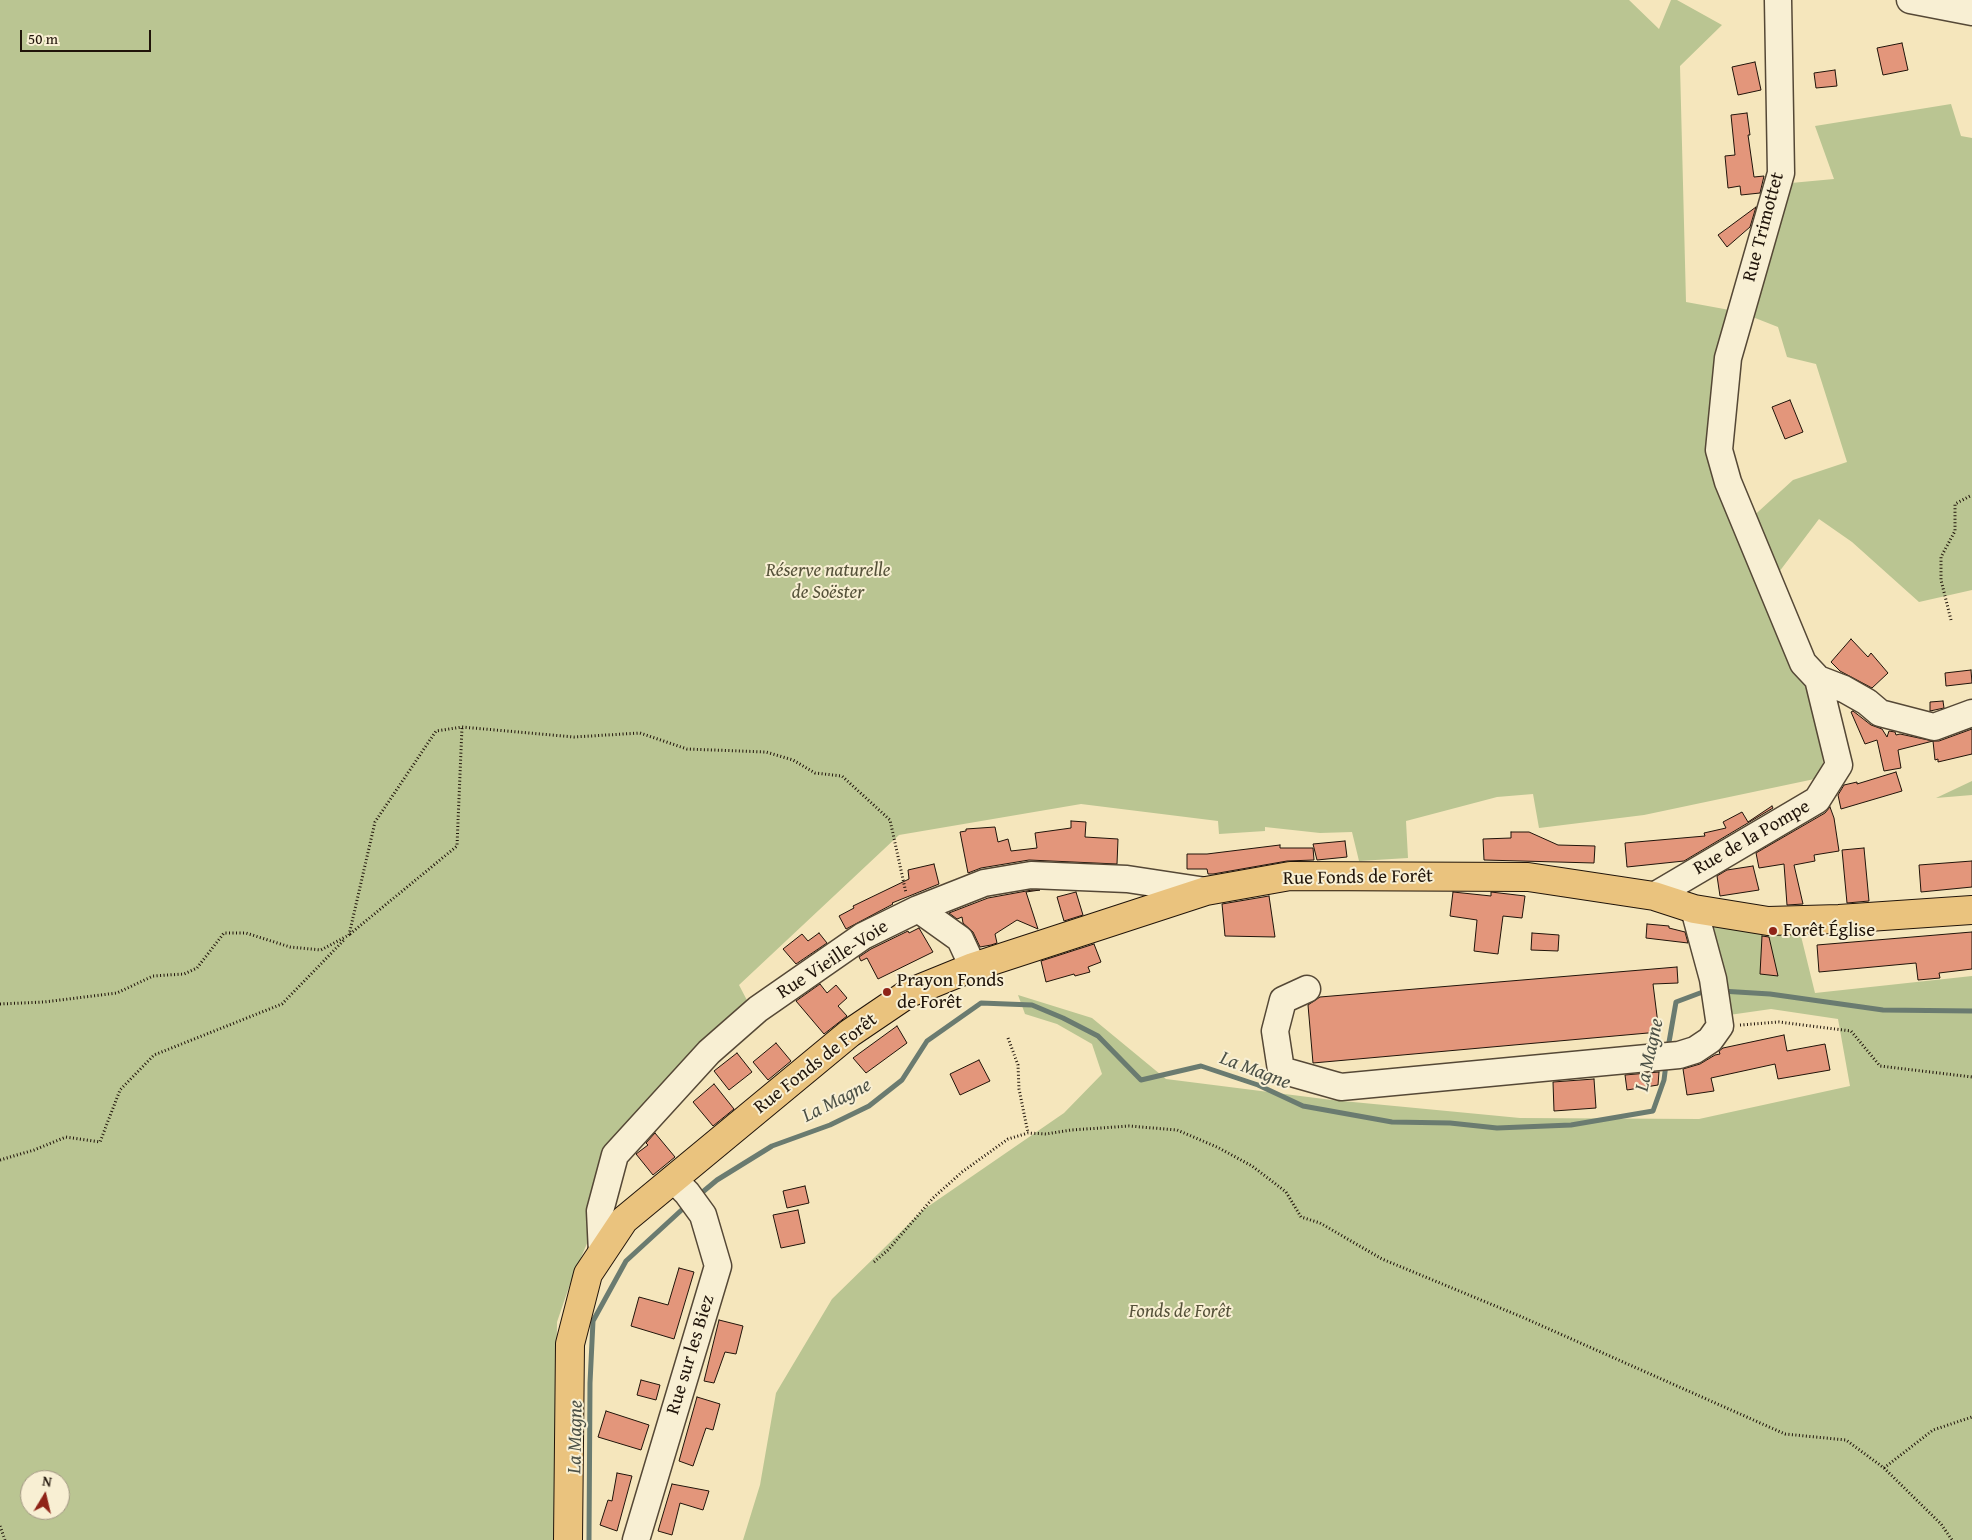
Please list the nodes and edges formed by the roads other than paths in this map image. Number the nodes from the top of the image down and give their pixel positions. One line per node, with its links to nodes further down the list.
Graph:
1 (1778, 0): 4 (street, Rue Trimottet)
2 (1910, 0): 3 (street)
3 (1972, 12)
4 (1719, 450): 5 (street, Rue de la Pompe)
5 (1818, 679): 6 (street, Rue de la Pompe); 8 (street, Rue de la Pompe)
6 (1972, 713)
7 (1206, 891): 8 (main road, Rue Fonds de Forêt); 9 (street, Rue Vieille-Voie); 12 (main road, Rue Fonds de Forêt)
8 (1654, 896): 10 (main road, Rue Fonds de Forêt)
9 (918, 909): 12 (street); 15 (street, Rue Vieille-Voie)
10 (1694, 909): 11 (main road, Rue Fonds de Forêt); 13 (street)
11 (1972, 910)
12 (973, 967): 14 (main road, Rue Fonds de Forêt)
13 (1306, 989)
14 (680, 1186): 15 (main road, Rue Fonds de Forêt); 17 (street, Rue sur les Biez)
15 (602, 1253): 16 (main road, Rue Fonds de Forêt)
16 (568, 1540)
17 (636, 1540)

